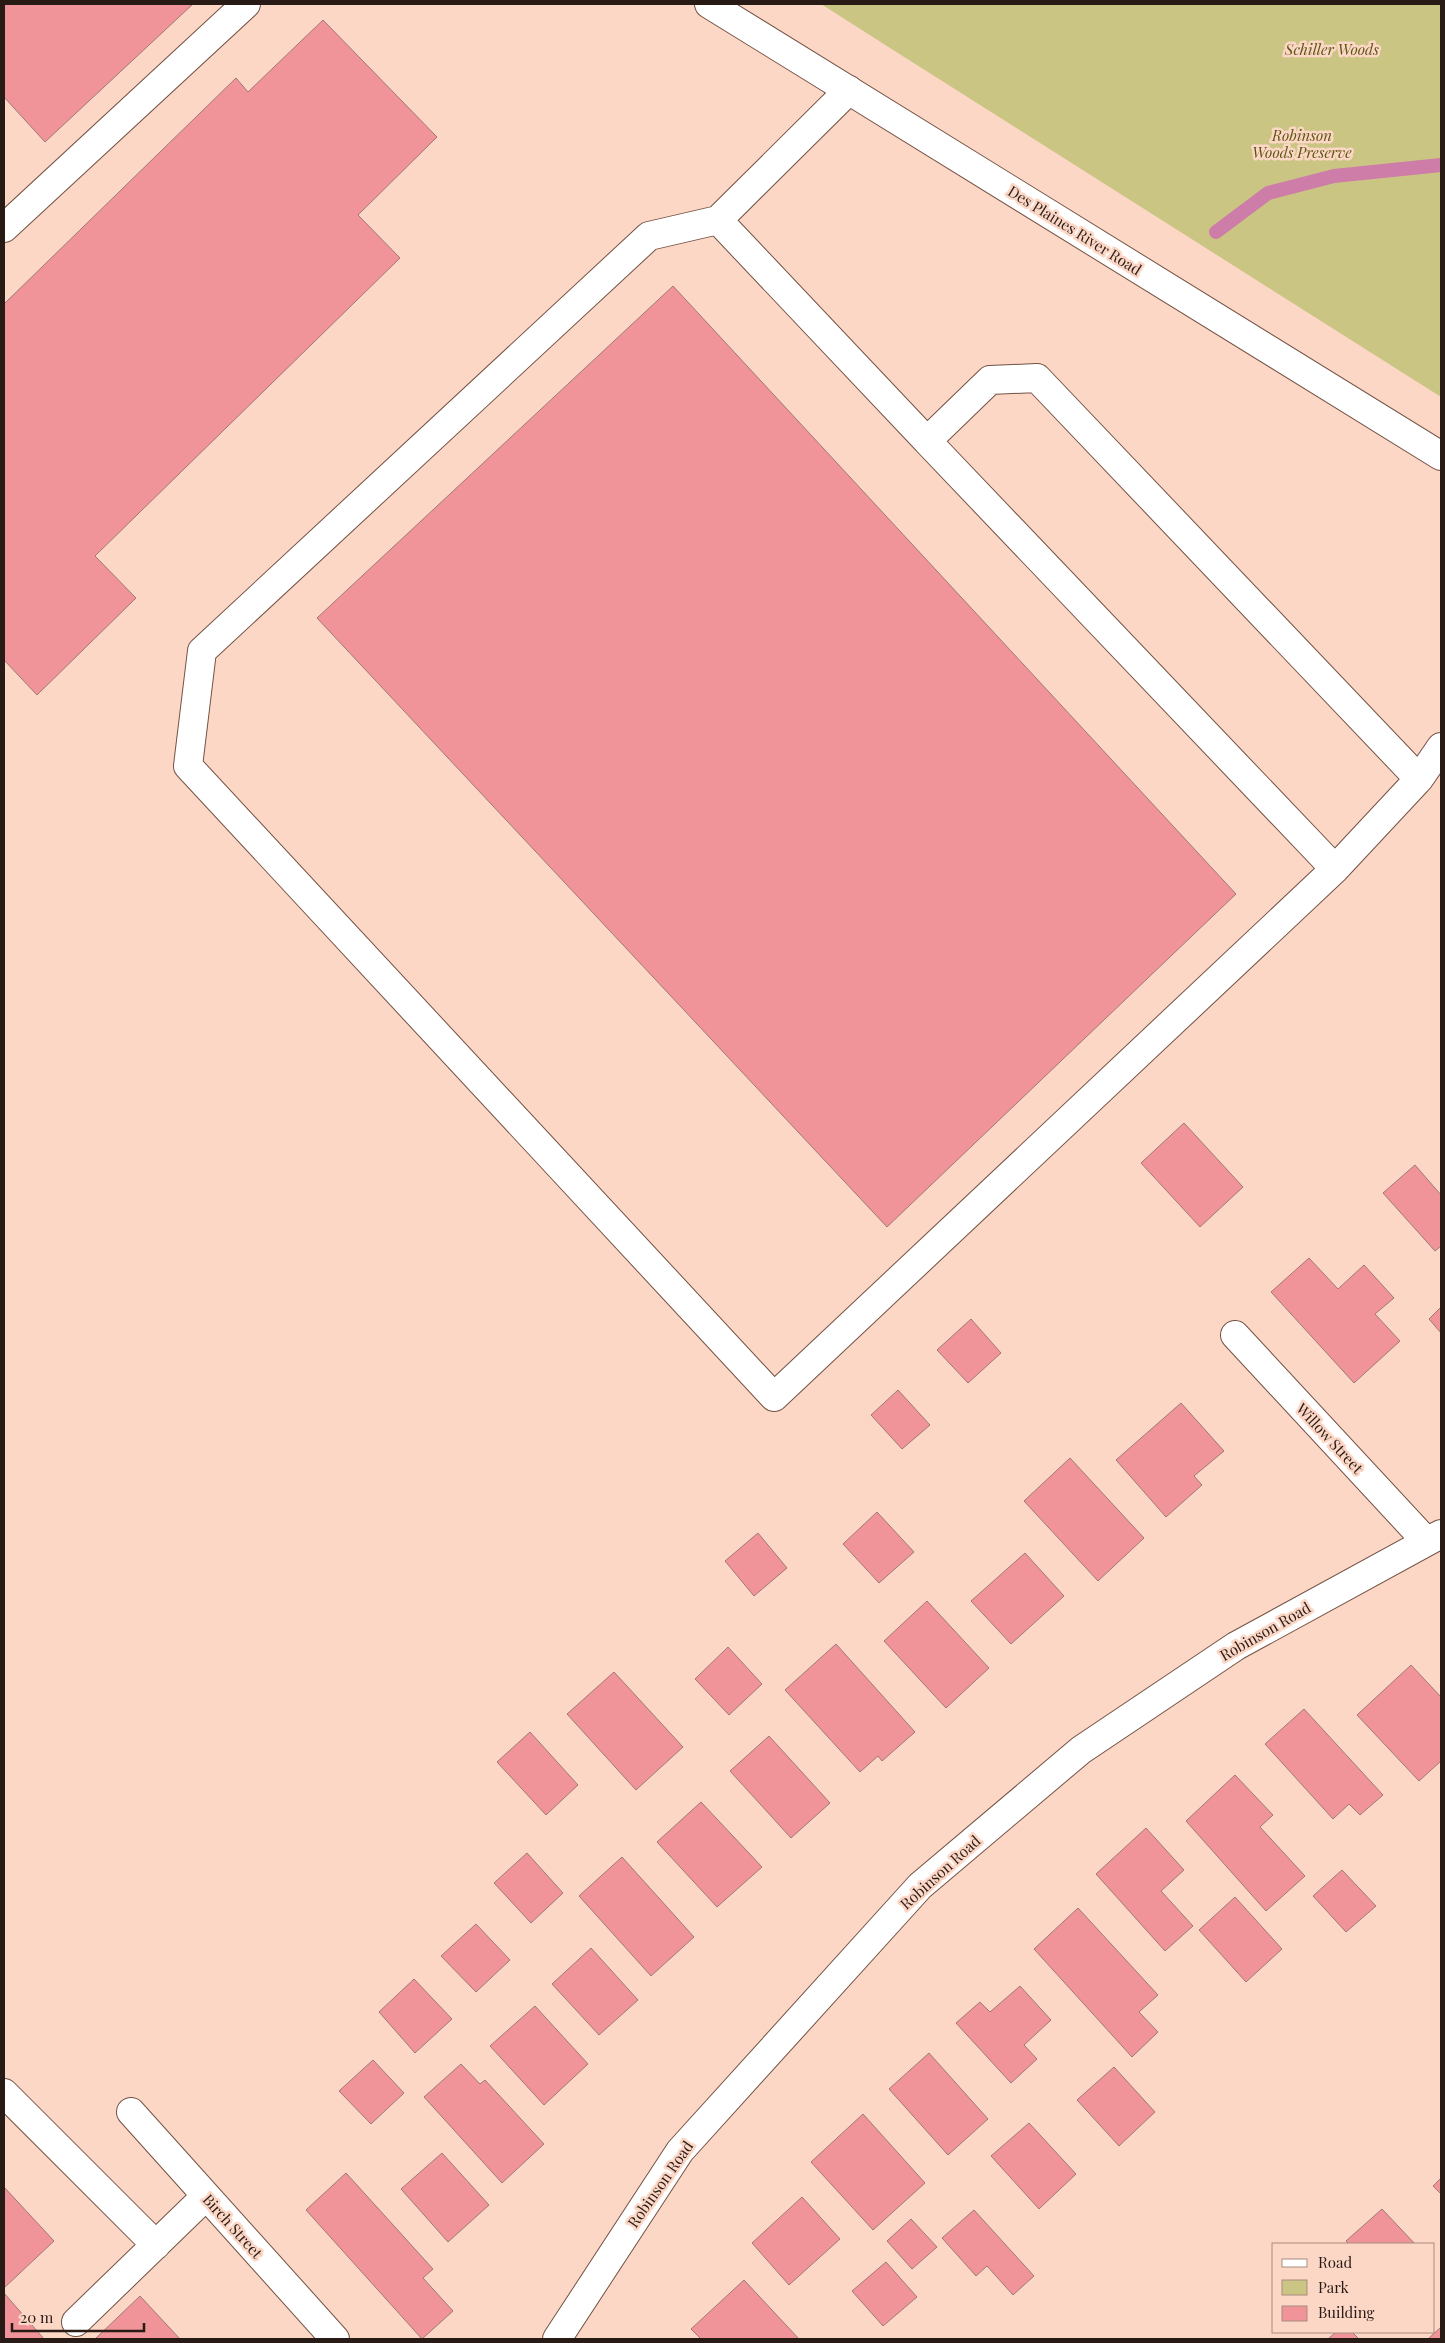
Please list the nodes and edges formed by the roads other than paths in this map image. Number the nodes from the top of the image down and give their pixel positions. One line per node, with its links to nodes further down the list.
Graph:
1 (246, 4): 5 (street)
2 (709, 4): 3 (street, Des Plaines River Road)
3 (849, 90): 4 (street); 7 (street, Des Plaines River Road)
4 (718, 220): 6 (street); 10 (street)
5 (4, 228)
6 (927, 441): 9 (street); 10 (street)
7 (1441, 456)
8 (1441, 747): 9 (street)
9 (1419, 779): 10 (street)
10 (1335, 868)
11 (1235, 1335): 12 (street, Willow Street)
12 (1434, 1538): 19 (street, Robinson Road)
13 (4, 2093): 16 (street)
14 (132, 2112): 15 (street, Birch Street)
15 (206, 2196): 16 (street); 18 (street, Birch Street)
16 (156, 2245): 17 (street)
17 (76, 2322)
18 (335, 2339)
19 (557, 2339)

